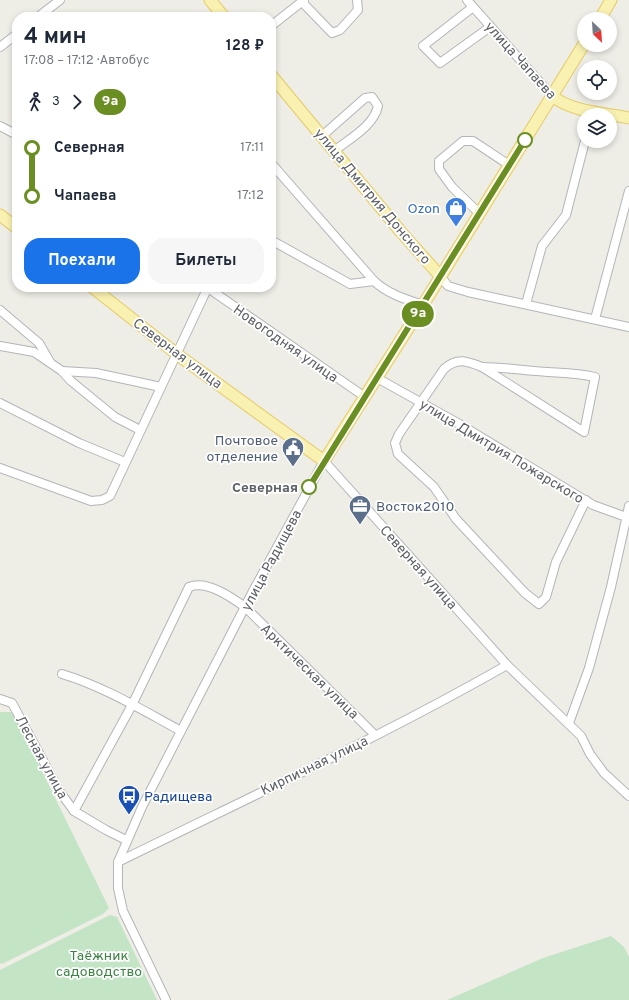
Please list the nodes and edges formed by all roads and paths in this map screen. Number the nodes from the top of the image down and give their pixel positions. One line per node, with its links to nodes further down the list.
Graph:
1 (60, 0): 8 (street)
2 (210, 0): 9 (main road)
3 (357, 0): 6 (street)
4 (467, 0): 7 (street, улица Чапаева)
5 (611, 0): 10 (main road)
6 (303, 1): 11 (street)
7 (473, 8): 12 (street, улица Чапаева); 12 (street)
8 (44, 12)
9 (220, 12)
10 (604, 12)
11 (276, 22)
12 (490, 27): 17 (street, улица Чапаева)
13 (12, 38): 14 (street)
14 (0, 47)
15 (579, 52): 17 (main road, улица Радищева)
16 (276, 81): 23 (main road, улица Дмитрия Донского)
17 (552, 96): 18 (main road, улица Чапаева); 26 (main road, улица Радищева)
18 (577, 108)
19 (617, 116): 20 (main road, улица Чапаева)
20 (629, 118)
21 (0, 126): 22 (street)
22 (12, 132)
23 (322, 136): 25 (main road, улица Дмитрия Донского); 25 (street)
24 (583, 148): 38 (street)
25 (334, 151): 33 (main road, улица Дмитрия Донского)
26 (509, 166): 29 (main road, улица Радищева); 29 (street)
27 (276, 169): 34 (street)
28 (629, 191): 41 (street)
29 (480, 214): 33 (main road, улица Радищева)
30 (0, 215): 31 (main road)
31 (12, 224)
32 (276, 243): 34 (street)
33 (441, 277): 38 (street, улица Дмитрия Донского); 39 (main road, улица Радищева)
34 (374, 281): 39 (street)
35 (98, 292): 44 (main road, Северная улица)
36 (206, 292): 44 (street)
37 (214, 292): 50 (street, Новогодняя улица)
38 (526, 304): 41 (street, улица Дмитрия Донского)
39 (423, 305): 48 (main road, улица Радищева)
40 (0, 310): 45 (street)
41 (595, 319): 42 (street, улица Дмитрия Донского)
42 (629, 327)
43 (0, 346): 45 (street)
44 (178, 355): 49 (street); 54 (main road, Северная улица)
45 (50, 363): 47 (street)
46 (482, 367): 46 (street); 51 (street)
47 (62, 371): 49 (street); 53 (street)
48 (377, 378): 50 (main road, улица Радищева); 51 (street, улица Дмитрия Пожарского)
49 (160, 387): 53 (street)
50 (365, 397): 54 (main road, улица Радищева)
51 (421, 402): 57 (street, улица Дмитрия Пожарского); 57 (street)
52 (0, 403): 55 (street)
53 (140, 430): 55 (street)
54 (324, 461): 60 (street, улица Радищева); 61 (street, Северная улица)
55 (125, 462): 56 (street)
56 (0, 468)
57 (586, 500): 59 (street, улица Дмитрия Пожарского)
58 (629, 506): 59 (street)
59 (627, 518): 65 (street)
60 (245, 608): 64 (street, Арктическая улица); 66 (street, улица Радищева); 67 (street, Арктическая улица)
61 (507, 665): 65 (street, Северная улица); 67 (street, Кирпичная улица)
62 (62, 674): 64 (street)
63 (0, 699): 69 (street, Лесная улица)
64 (132, 705): 66 (street); 69 (street)
65 (569, 723): 68 (street, Северная улица)
66 (181, 731): 70 (street, улица Радищева)
67 (375, 735): 71 (street, Кирпичная улица)
68 (629, 796)
69 (74, 811): 70 (street, Лесная улица)
70 (126, 840): 71 (street, улица Радищева)
71 (118, 862): 72 (street, улица Радищева)
72 (166, 1000)

